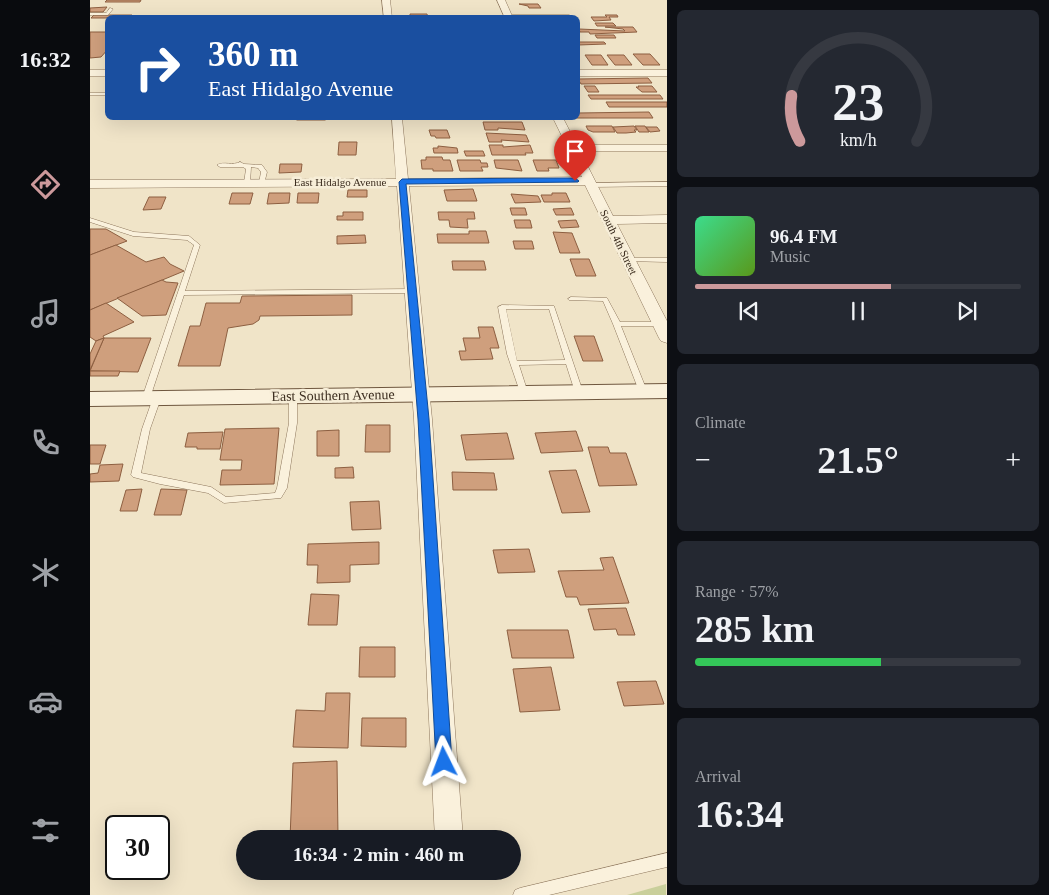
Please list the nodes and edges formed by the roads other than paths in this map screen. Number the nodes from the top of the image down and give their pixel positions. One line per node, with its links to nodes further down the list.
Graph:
1 (386, 0): 5 (street)
2 (501, 0): 6 (street)
3 (111, 9): 4 (lane)
4 (90, 14)
5 (388, 15)
6 (508, 15)
7 (666, 72): 9 (street)
8 (105, 73): 10 (street)
9 (580, 73)
10 (90, 74)
11 (90, 94): 12 (lane)
12 (105, 94)
13 (397, 120): 19 (street)
14 (559, 120): 15 (street, South 4th Street)
15 (574, 148): 16 (street); 22 (street, South 4th Street)
16 (666, 148)
17 (220, 164): 18 (lane)
18 (240, 164): 20 (lane); 21 (lane)
19 (402, 182): 21 (street, East Hidalgo Avenue); 22 (street, East Hidalgo Avenue); 30 (street)
20 (248, 183): 21 (street, East Hidalgo Avenue); 23 (street, East Hidalgo Avenue)
21 (262, 183)
22 (590, 183): 24 (lane); 27 (street, South 4th Street)
23 (90, 184)
24 (666, 184)
25 (666, 219): 27 (street)
26 (90, 220): 31 (lane)
27 (608, 220): 28 (street, South 4th Street)
28 (628, 260): 29 (lane); 34 (street, South 4th Street)
29 (666, 260)
30 (412, 291): 31 (lane); 41 (street)
31 (181, 293): 43 (lane)
32 (571, 299): 33 (lane)
33 (617, 324): 34 (lane); 38 (lane)
34 (660, 324): 35 (street, South 4th Street)
35 (666, 338)
36 (570, 362): 37 (lane); 37 (lane); 39 (lane)
37 (516, 363): 40 (lane)
38 (655, 391): 39 (main road, East Southern Avenue)
39 (579, 392): 40 (main road, East Southern Avenue)
40 (524, 393): 41 (main road, East Southern Avenue)
41 (421, 394): 42 (main road, East Southern Avenue); 45 (street)
42 (293, 396): 43 (main road, East Southern Avenue); 43 (lane)
43 (152, 398): 44 (main road, East Southern Avenue)
44 (90, 399)
45 (448, 830)
46 (666, 860): 47 (lane)
47 (520, 895)

